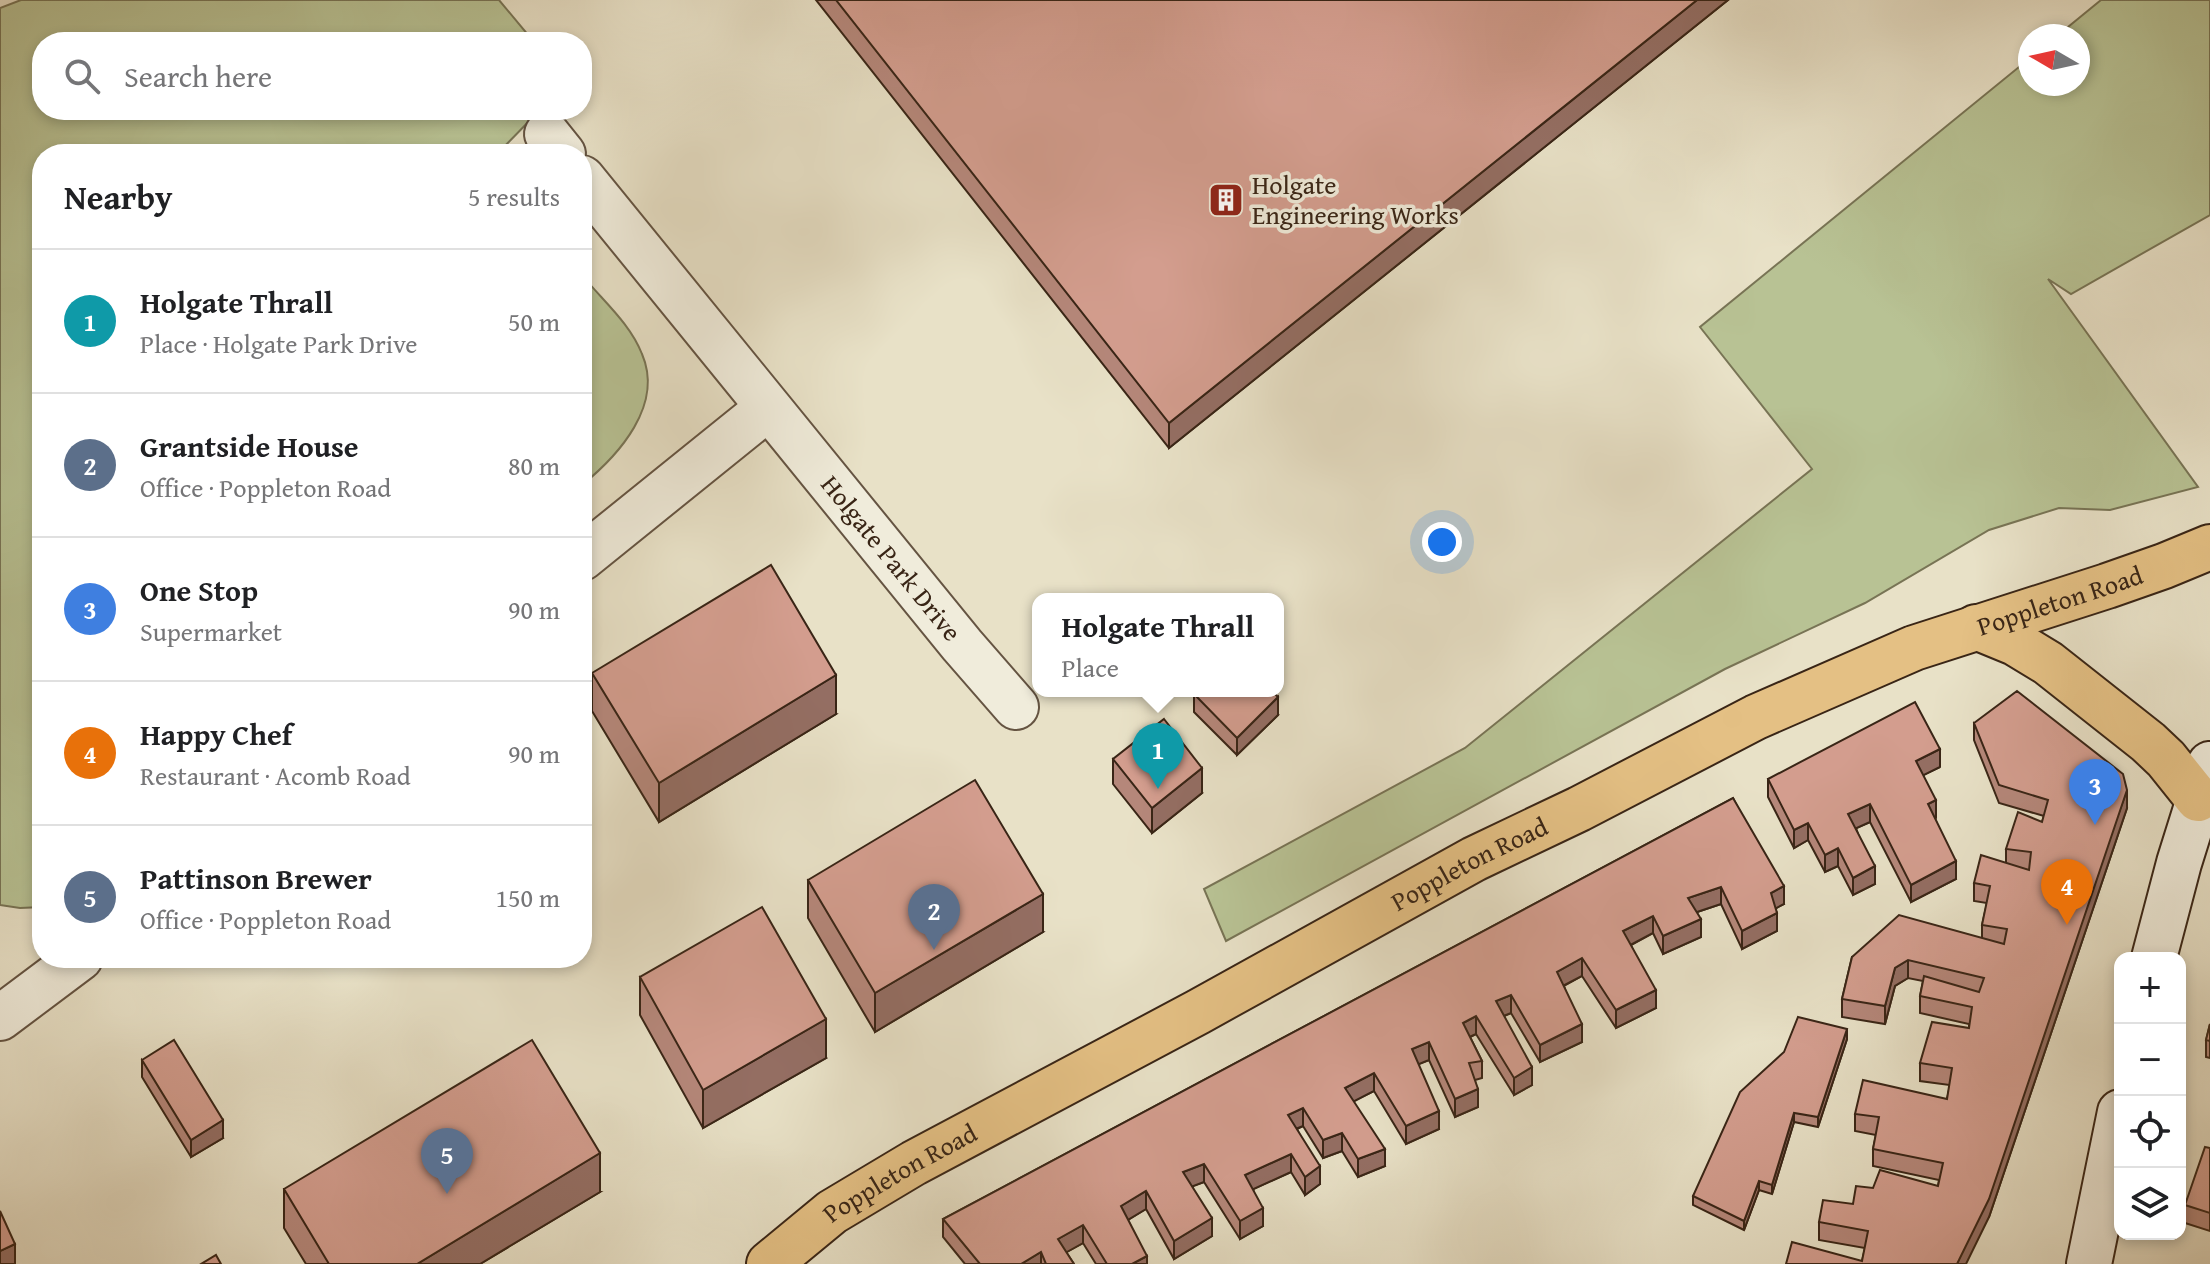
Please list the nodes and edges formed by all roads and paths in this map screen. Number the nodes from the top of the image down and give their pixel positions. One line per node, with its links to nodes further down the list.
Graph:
1 (592, 190): 2 (street, Holgate Park Drive)
2 (768, 408): 4 (street); 6 (street, Holgate Park Drive)
3 (2210, 547): 5 (main road, Poppleton Road)
4 (592, 550)
5 (1976, 627): 7 (main road); 12 (main road, Poppleton Road)
6 (1016, 707)
7 (2203, 800): 8 (street)
8 (2156, 952)
9 (67, 968): 10 (street)
10 (0, 1018)
11 (2114, 1141): 13 (street)
12 (769, 1264)
13 (2089, 1264)

